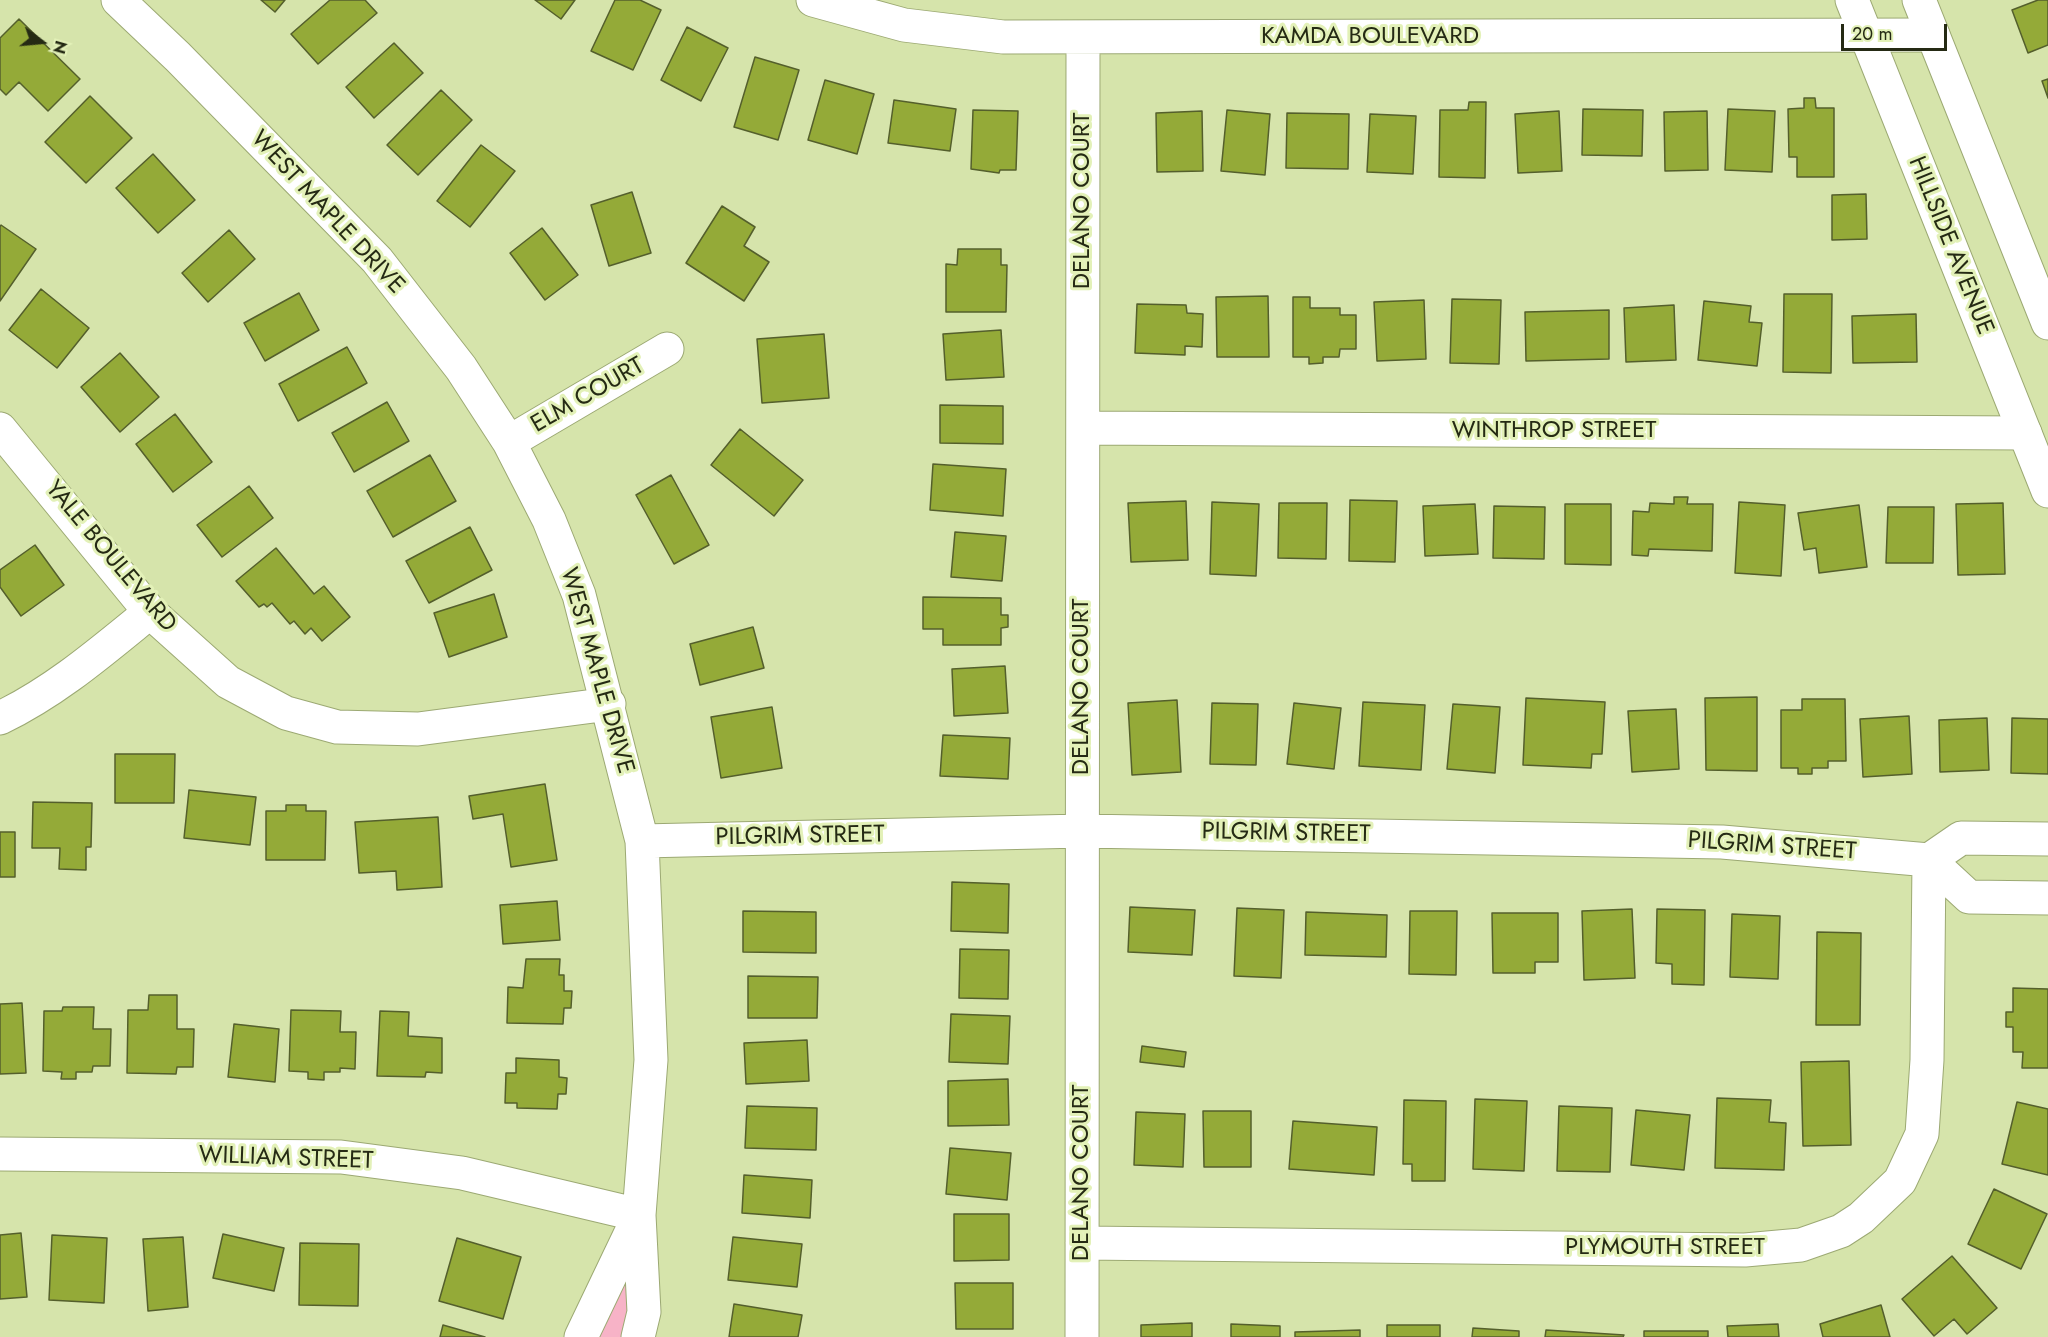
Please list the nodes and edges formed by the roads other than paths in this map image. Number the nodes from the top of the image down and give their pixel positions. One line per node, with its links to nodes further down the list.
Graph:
1 (118, 0): 13 (street, WEST MAPLE DRIVE)
2 (813, 0): 7 (street, KAMDA BOULEVARD)
3 (1852, 0): 5 (street, HILLSIDE AVENUE)
4 (1919, 0): 6 (street)
5 (1866, 35): 6 (street, KAMDA BOULEVARD); 7 (street, KAMDA BOULEVARD); 12 (street, HILLSIDE AVENUE)
6 (1932, 35): 8 (street)
7 (1083, 38): 10 (street, DELANO COURT)
8 (2048, 323)
9 (667, 349): 13 (street, ELM COURT)
10 (1083, 428): 12 (street, WINTHROP STREET); 18 (street, DELANO COURT)
11 (0, 429): 15 (street, YALE BOULEVARD)
12 (2025, 434): 14 (street, HILLSIDE AVENUE)
13 (509, 442): 16 (street, WEST MAPLE DRIVE)
14 (2048, 491)
15 (150, 612): 16 (street, YALE BOULEVARD); 17 (street)
16 (609, 704): 20 (street, WEST MAPLE DRIVE)
17 (0, 718)
18 (1082, 831): 20 (street, PILGRIM STREET); 21 (street, PILGRIM STREET); 25 (street, DELANO COURT)
19 (2048, 839): 21 (street)
20 (642, 841): 24 (street, WEST MAPLE DRIVE)
21 (1929, 860): 22 (street); 25 (street, PLYMOUTH STREET)
22 (2048, 897)
23 (0, 1154): 24 (street, WILLIAM STREET)
24 (639, 1215): 26 (street, WEST MAPLE DRIVE); 27 (street, WEST MAPLE DRIVE)
25 (1082, 1243): 28 (street, DELANO COURT)
26 (581, 1337)
27 (638, 1337)
28 (1082, 1337)

